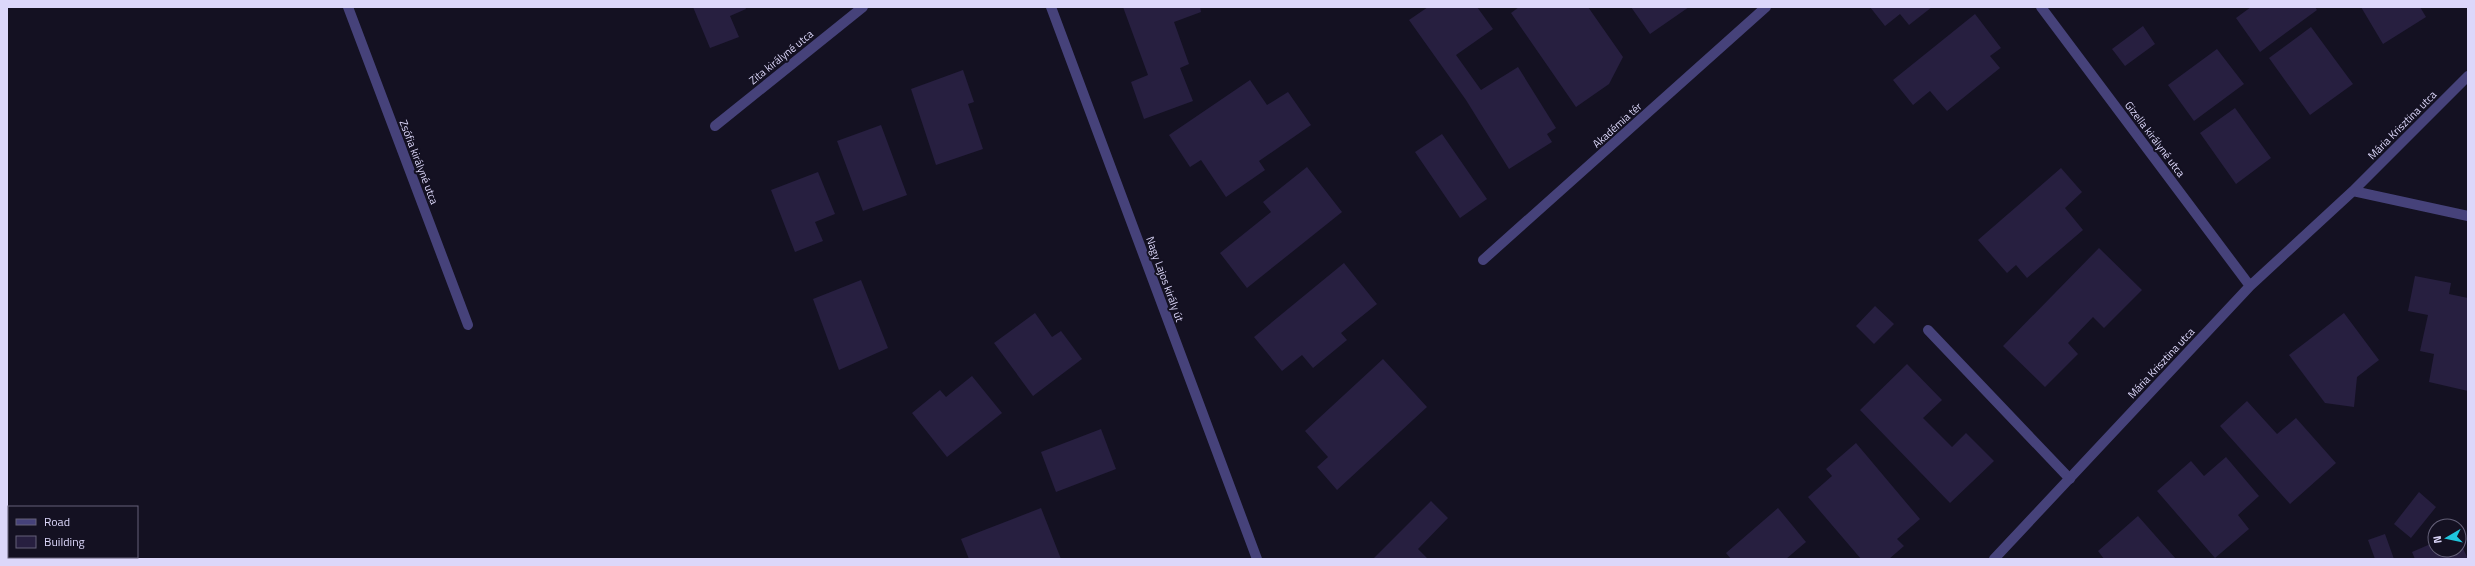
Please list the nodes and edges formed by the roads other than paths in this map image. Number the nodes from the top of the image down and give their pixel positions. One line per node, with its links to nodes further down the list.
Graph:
1 (348, 7): 12 (street, Zsófia királyné utca)
2 (863, 7): 7 (street, Zita királyné utca)
3 (1051, 7): 15 (street, Nagy Lajos király út)
4 (1766, 7): 10 (street, Akadémia tér)
5 (2041, 7): 11 (street, Gizella királyné utca)
6 (2468, 76): 8 (street, Mária Krisztina utca)
7 (715, 126)
8 (2352, 191): 9 (street); 11 (street, Mária Krisztina utca)
9 (2468, 216)
10 (1483, 260)
11 (2250, 286): 14 (street, Mária Krisztina utca)
12 (468, 325)
13 (1928, 330): 14 (street)
14 (2070, 479): 16 (street, Mária Krisztina utca)
15 (1257, 559)
16 (1994, 559)

